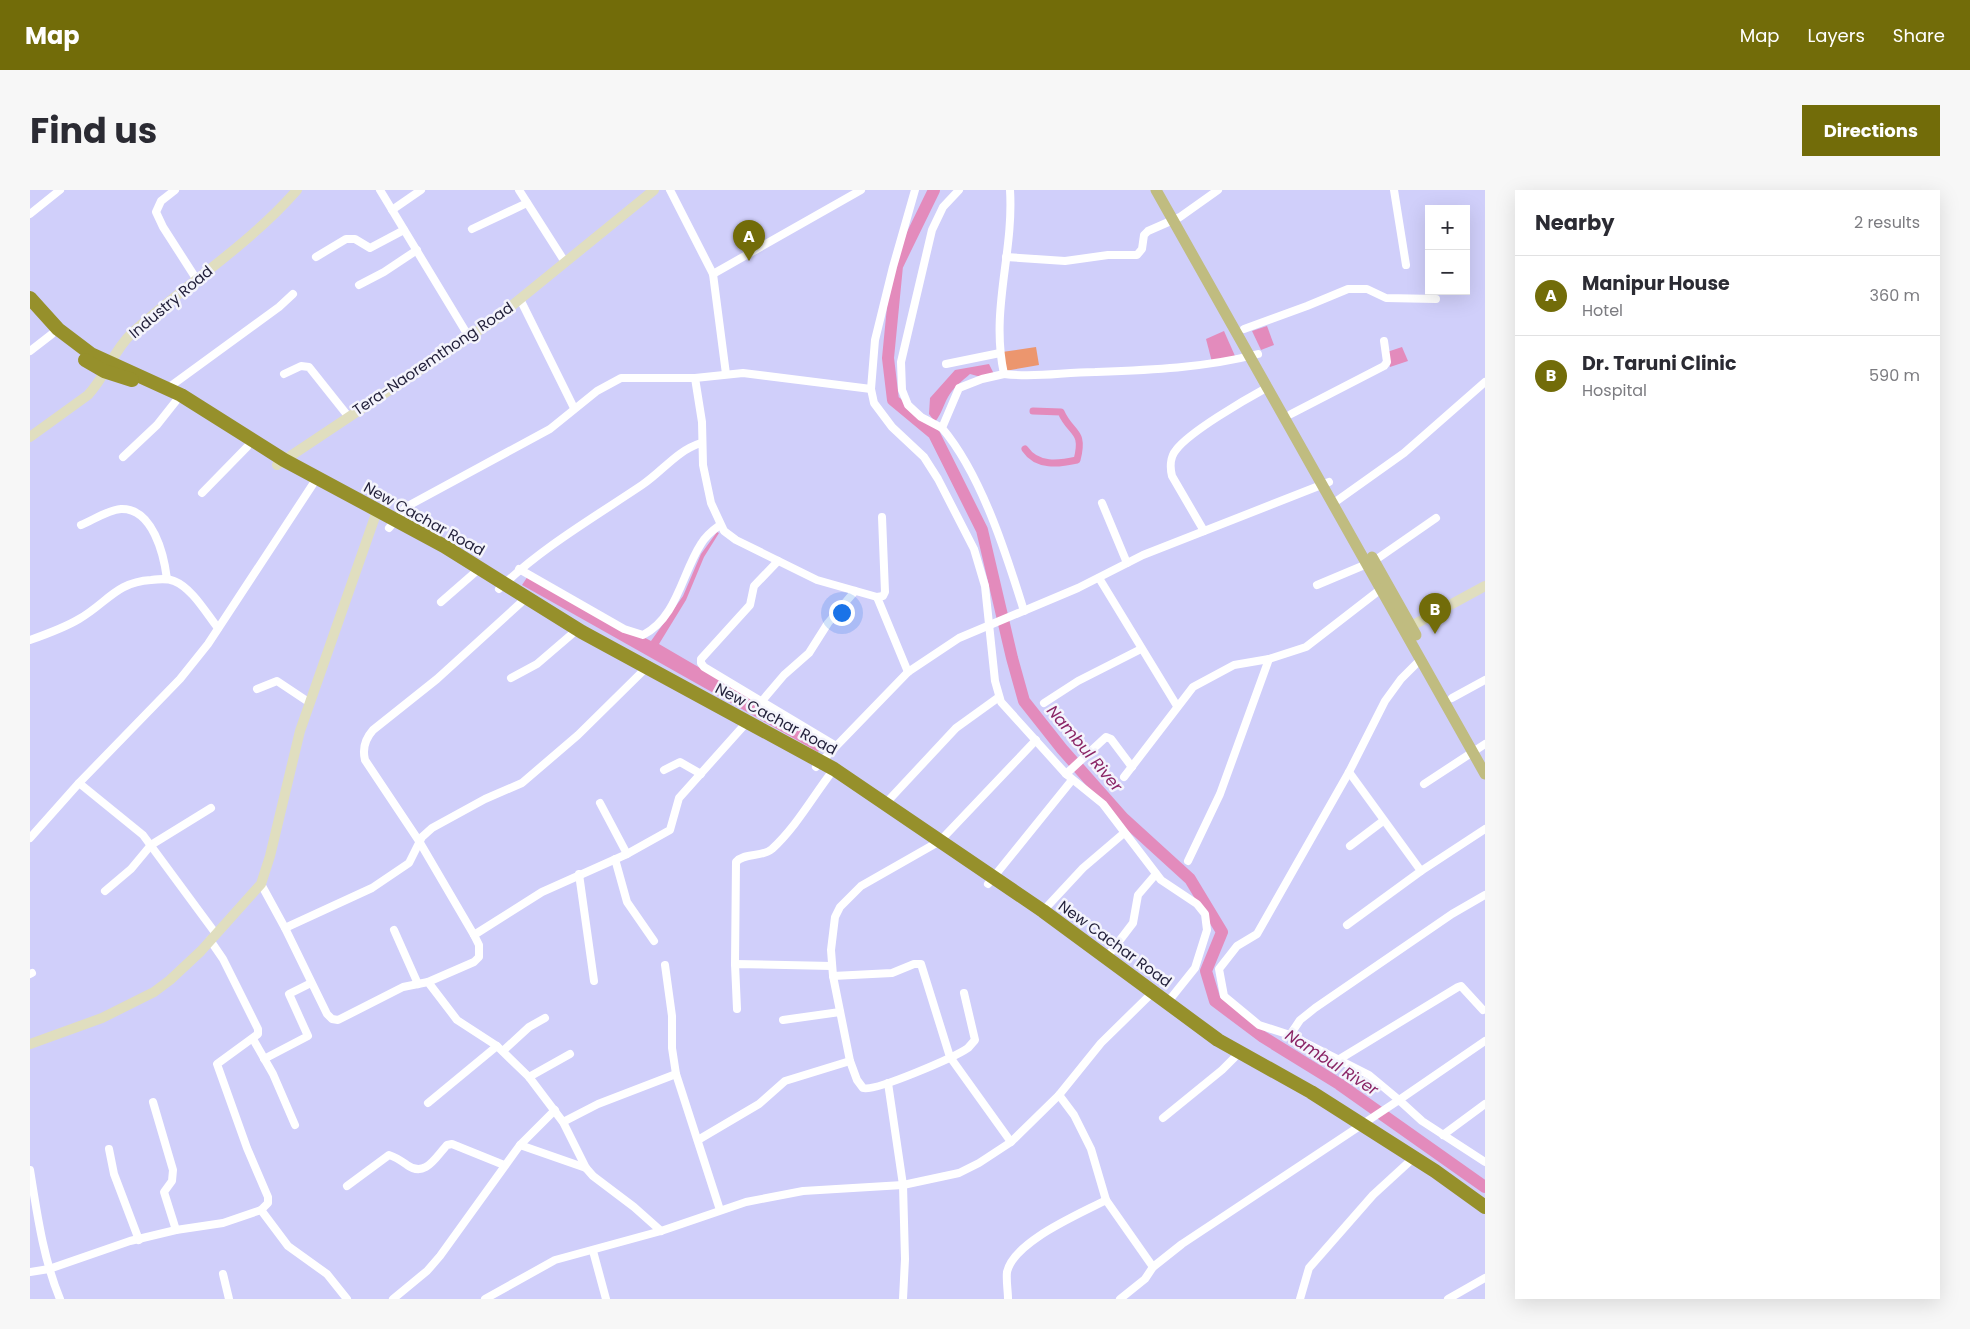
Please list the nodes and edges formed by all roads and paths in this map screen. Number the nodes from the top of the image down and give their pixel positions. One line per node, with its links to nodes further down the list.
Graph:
1 (60, 190): 21 (street)
2 (175, 190): 31 (street)
3 (297, 190): 31 (street, Industry Road)
4 (380, 190): 20 (street)
5 (421, 190): 20 (street)
6 (519, 190): 19 (street)
7 (654, 190): 28 (street, Tera-Naoremthong Road)
8 (670, 190): 30 (street)
9 (844, 190): 18 (street)
10 (861, 190): 18 (street)
11 (915, 190): 54 (street)
12 (959, 190): 59 (street)
13 (1010, 190): 27 (street)
14 (1156, 190): 22 (main road)
15 (1164, 190): 22 (main road)
16 (1218, 190): 22 (street)
17 (1394, 190): 29 (street)
18 (847, 198): 30 (street)
19 (527, 202): 23 (street); 28 (street)
20 (392, 210): 24 (street)
21 (30, 214)
22 (1177, 218): 27 (street); 38 (main road); 44 (main road)
23 (472, 229)
24 (404, 230): 25 (street); 26 (street)
25 (417, 250): 32 (street); 40 (street)
26 (316, 256)
27 (1006, 257): 43 (street)
28 (565, 262): 35 (street, Tera-Naoremthong Road)
29 (1406, 265)
30 (713, 274): 48 (street)
31 (197, 280): 46 (street, Industry Road)
32 (359, 285)
33 (293, 294): 53 (street)
34 (30, 298): 46 (highway, New Cachar Road)
35 (520, 299): 40 (street, Tera-Naoremthong Road); 56 (street)
36 (1436, 299): 38 (street)
37 (30, 311): 39 (highway, New Cachar Road)
38 (1244, 329): 44 (main road)
39 (52, 334): 42 (street); 46 (highway, New Cachar Road)
40 (469, 337): 58 (street, Tera-Naoremthong Road)
41 (1384, 341): 57 (street)
42 (30, 351)
43 (1000, 353): 45 (street); 49 (street)
44 (1254, 355): 49 (street); 52 (main road); 57 (main road)
45 (946, 364)
46 (106, 366): 53 (highway, New Cachar Road); 55 (highway, New Cachar Road); 60 (street, Industry Road)
47 (284, 374): 58 (street)
48 (726, 374): 50 (street); 54 (street)
49 (1004, 374): 59 (street)
50 (695, 378): 56 (street); 61 (street)
51 (1485, 382): 68 (street)
52 (1268, 387): 66 (main road); 76 (street)
53 (168, 388): 64 (highway, New Cachar Road)
54 (870, 389): 93 (street)
55 (176, 401): 62 (highway, New Cachar Road); 63 (street)
56 (574, 408): 73 (street)
57 (1291, 414): 66 (main road)
58 (348, 416): 64 (street, Tera-Naoremthong Road)
59 (942, 428): 92 (street)
60 (30, 437)
61 (701, 443): 75 (street); 80 (street)
62 (247, 447): 64 (highway, New Cachar Road); 67 (street)
63 (123, 457)
64 (280, 462): 65 (highway, New Cachar Road)
65 (315, 481): 70 (highway, New Cachar Road); 94 (street)
66 (1325, 484): 68 (main road); 76 (street); 79 (main road)
67 (202, 493)
68 (1338, 500): 79 (main road)
69 (1102, 503): 78 (street)
70 (376, 516): 73 (highway, New Cachar Road); 110 (street)
71 (882, 516): 89 (street)
72 (1436, 518): 79 (street)
73 (392, 524): 81 (highway, New Cachar Road)
74 (81, 525): 83 (street)
75 (720, 525): 77 (street); 80 (street)
76 (1204, 530): 78 (street)
77 (778, 561): 88 (street); 108 (street)
78 (1127, 563): 82 (street)
79 (1370, 563): 84 (street); 87 (main road); 95 (main road)
80 (519, 569): 86 (street)
81 (478, 570): 86 (highway, New Cachar Road); 91 (street)
82 (1098, 578): 92 (street); 98 (street)
83 (167, 579): 94 (street); 97 (street)
84 (1317, 585)
85 (1485, 586): 95 (street)
86 (501, 587): 90 (highway, New Cachar Road)
87 (1381, 590): 95 (main road); 99 (street)
88 (855, 591): 89 (street); 108 (street)
89 (876, 597): 102 (street)
90 (523, 601): 96 (highway, New Cachar Road); 101 (highway, New Cachar Road); 136 (street)
91 (440, 602)
92 (1024, 611): 93 (street)
93 (993, 623): 102 (street); 106 (street)
94 (218, 628): 127 (street)
95 (1408, 628): 100 (main road); 107 (main road)
96 (572, 634): 101 (highway, New Cachar Road); 103 (street)
97 (30, 640)
98 (1141, 649): 109 (street); 111 (street)
99 (1269, 659): 111 (street); 142 (street)
100 (1421, 659): 115 (main road); 122 (street)
101 (644, 670): 112 (highway, New Cachar Road); 136 (street)
102 (908, 672): 114 (street)
103 (511, 678)
104 (1485, 680): 107 (street)
105 (257, 689): 110 (street)
106 (999, 697): 113 (street); 130 (street)
107 (1452, 698): 115 (main road)
108 (762, 701): 114 (street)
109 (1044, 702)
110 (310, 703): 147 (street)
111 (1177, 706): 118 (street)
112 (745, 725): 117 (highway, New Cachar Road); 123 (street)
113 (1036, 740): 121 (street); 137 (street)
114 (836, 746): 117 (street)
115 (1479, 748): 116 (main road); 124 (main road); 128 (street)
116 (1485, 760)
117 (818, 764): 120 (highway, New Cachar Road)
118 (1132, 767): 121 (street); 125 (street)
119 (664, 770): 123 (street)
120 (832, 772): 130 (highway, New Cachar Road); 137 (highway, New Cachar Road); 159 (street)
121 (1067, 772): 126 (street)
122 (1349, 772): 132 (street); 175 (street)
123 (701, 774): 140 (street)
124 (1485, 774)
125 (1124, 778)
126 (1072, 780): 134 (street); 146 (street)
127 (79, 784): 135 (street); 138 (street)
128 (1424, 784)
129 (600, 803): 140 (street)
130 (886, 803): 137 (highway, New Cachar Road)
131 (211, 808): 138 (street)
132 (1383, 821): 139 (street); 143 (street)
133 (1485, 829): 143 (street)
134 (1124, 833): 145 (street); 150 (street)
135 (31, 835)
136 (420, 841): 153 (street); 155 (street)
137 (935, 843): 146 (highway, New Cachar Road); 161 (street)
138 (152, 845): 148 (street); 156 (street)
139 (1350, 846)
140 (626, 854): 141 (street)
141 (615, 859): 144 (street); 157 (street)
142 (1188, 861)
143 (1421, 871): 152 (street)
144 (580, 874): 155 (street); 164 (street)
145 (1156, 874): 158 (street); 169 (street)
146 (990, 881): 150 (highway, New Cachar Road); 151 (highway, New Cachar Road)
147 (261, 884): 153 (street); 156 (street)
148 (105, 891)
149 (1485, 895): 175 (street)
150 (1043, 911): 151 (highway, New Cachar Road)
151 (1054, 925): 158 (highway, New Cachar Road); 168 (highway, New Cachar Road)
152 (1348, 925)
153 (285, 928): 165 (street)
154 (394, 930): 166 (street)
155 (474, 935): 163 (street)
156 (213, 937): 176 (street); 178 (street)
157 (654, 941)
158 (1107, 957): 168 (highway, New Cachar Road)
159 (735, 964): 161 (street); 170 (street)
160 (665, 965): 186 (street)
161 (832, 966): 162 (street)
162 (833, 976): 172 (street); 181 (street)
163 (428, 982): 166 (street); 179 (street)
164 (594, 982)
165 (312, 983): 166 (street); 183 (street)
166 (418, 984)
167 (964, 993): 181 (street)
168 (1150, 995): 169 (highway, New Cachar Road); 182 (highway, New Cachar Road); 189 (street)
169 (1167, 1003): 198 (highway, New Cachar Road)
170 (737, 1009)
171 (1484, 1011): 184 (street)
172 (840, 1012): 174 (street); 185 (street)
173 (546, 1018): 179 (street)
174 (783, 1020)
175 (1290, 1036): 184 (street)
176 (253, 1039): 183 (street); 214 (street)
177 (1485, 1040): 190 (street)
178 (30, 1044)
179 (500, 1049): 187 (street); 192 (street)
180 (570, 1054): 187 (street)
181 (950, 1058): 188 (street); 201 (street)
182 (1234, 1058): 195 (street); 198 (highway, New Cachar Road)
183 (264, 1059): 197 (street)
184 (1338, 1060): 190 (street)
185 (850, 1061): 188 (street); 200 (street)
186 (676, 1074): 196 (street); 200 (street)
187 (529, 1078): 194 (street)
188 (888, 1083): 210 (street)
189 (1059, 1095): 201 (street); 212 (street)
190 (1399, 1100): 198 (street); 199 (street)
191 (153, 1102): 217 (street)
192 (428, 1103)
193 (1485, 1104): 199 (street)
194 (555, 1110): 196 (street); 202 (street)
195 (1162, 1118)
196 (563, 1122): 207 (street)
197 (295, 1125)
198 (1361, 1127): 204 (highway, New Cachar Road); 213 (highway, New Cachar Road); 221 (street)
199 (1443, 1135): 205 (street)
200 (698, 1140): 215 (street)
201 (1010, 1142): 210 (street)
202 (520, 1146): 206 (street); 207 (street)
203 (109, 1149): 219 (street)
204 (1409, 1162): 216 (highway, New Cachar Road); 235 (street)
205 (1485, 1162)
206 (504, 1165): 211 (street); 230 (street)
207 (586, 1168): 218 (street)
208 (30, 1170): 209 (street)
209 (31, 1181): 222 (street)
210 (903, 1185): 215 (street); 232 (street)
211 (347, 1186)
212 (1106, 1200): 221 (street); 233 (street)
213 (1485, 1207)
214 (261, 1210): 217 (street); 229 (street)
215 (720, 1210): 218 (street)
216 (1485, 1216)
217 (176, 1230): 219 (street)
218 (661, 1231): 220 (street)
219 (139, 1240): 222 (street)
220 (593, 1251): 226 (street); 231 (street)
221 (1153, 1267): 234 (street)
222 (49, 1269): 223 (street); 227 (street)
223 (30, 1272)
224 (223, 1274): 228 (street)
225 (1485, 1278): 236 (street)
226 (487, 1298)
227 (60, 1299)
228 (229, 1299)
229 (346, 1299)
230 (394, 1299)
231 (606, 1299)
232 (903, 1299)
233 (1008, 1299)
234 (1120, 1299)
235 (1300, 1299)
236 (1448, 1299)

